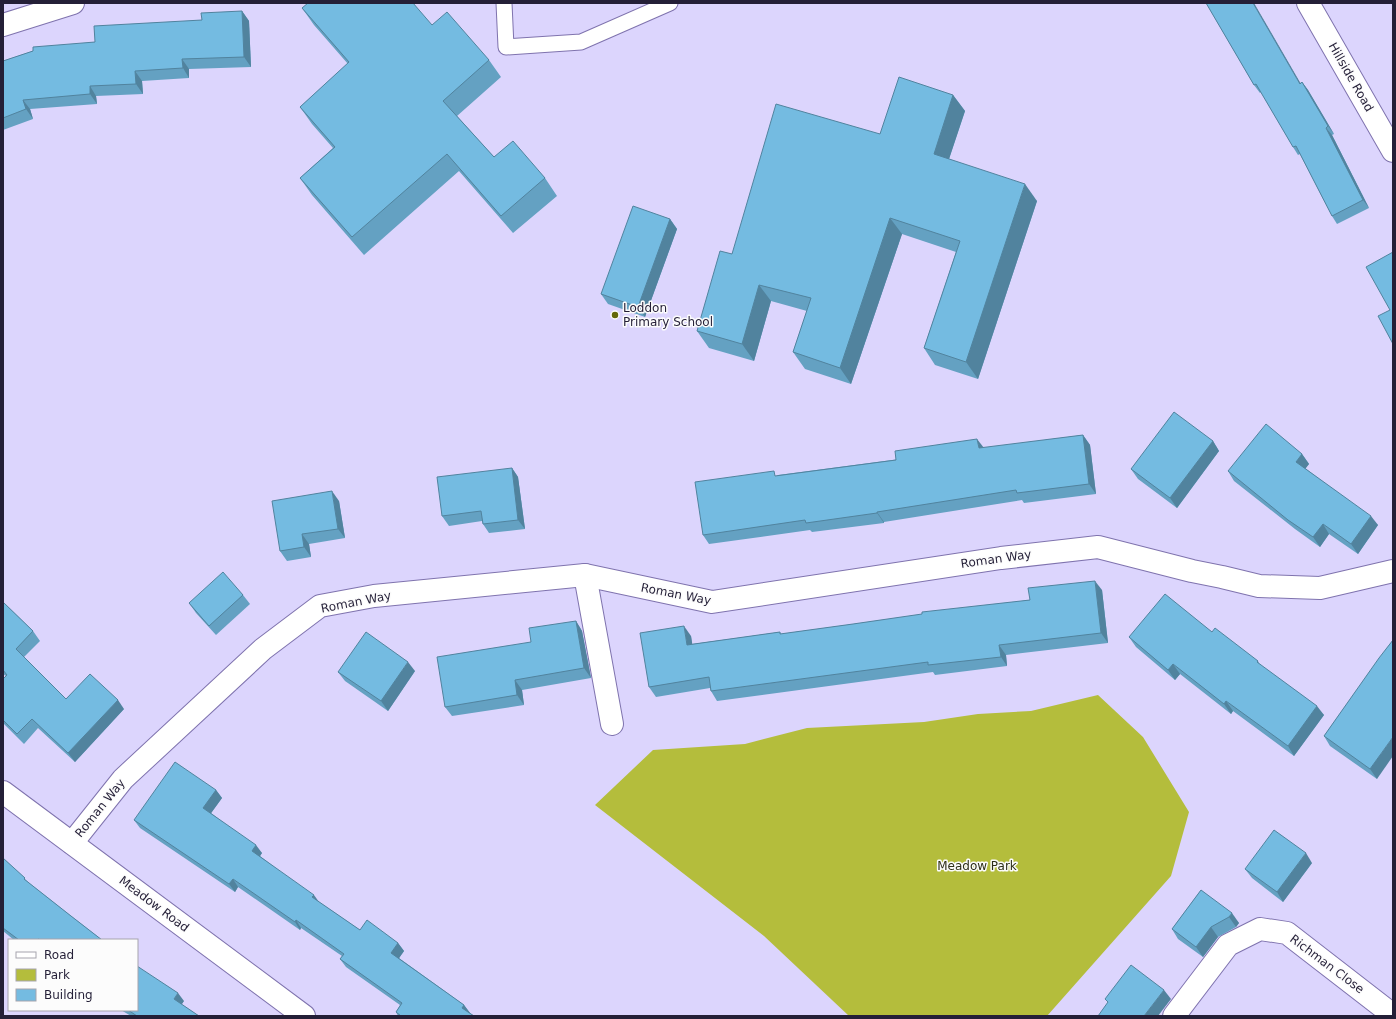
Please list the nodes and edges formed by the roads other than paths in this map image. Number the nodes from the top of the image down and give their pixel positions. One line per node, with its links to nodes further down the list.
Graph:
1 (73, 3): 5 (street)
2 (504, 3): 3 (lane)
3 (670, 3)
4 (1308, 3): 6 (street, Hillside Road)
5 (3, 25)
6 (1393, 151)
7 (1393, 571): 8 (street, Roman Way)
8 (585, 575): 9 (street); 11 (street, Roman Way)
9 (612, 724)
10 (3, 792): 11 (street, Meadow Road)
11 (72, 843): 13 (street, Meadow Road)
12 (1393, 1015): 14 (street, Richman Close)
13 (304, 1016)
14 (1174, 1016)

